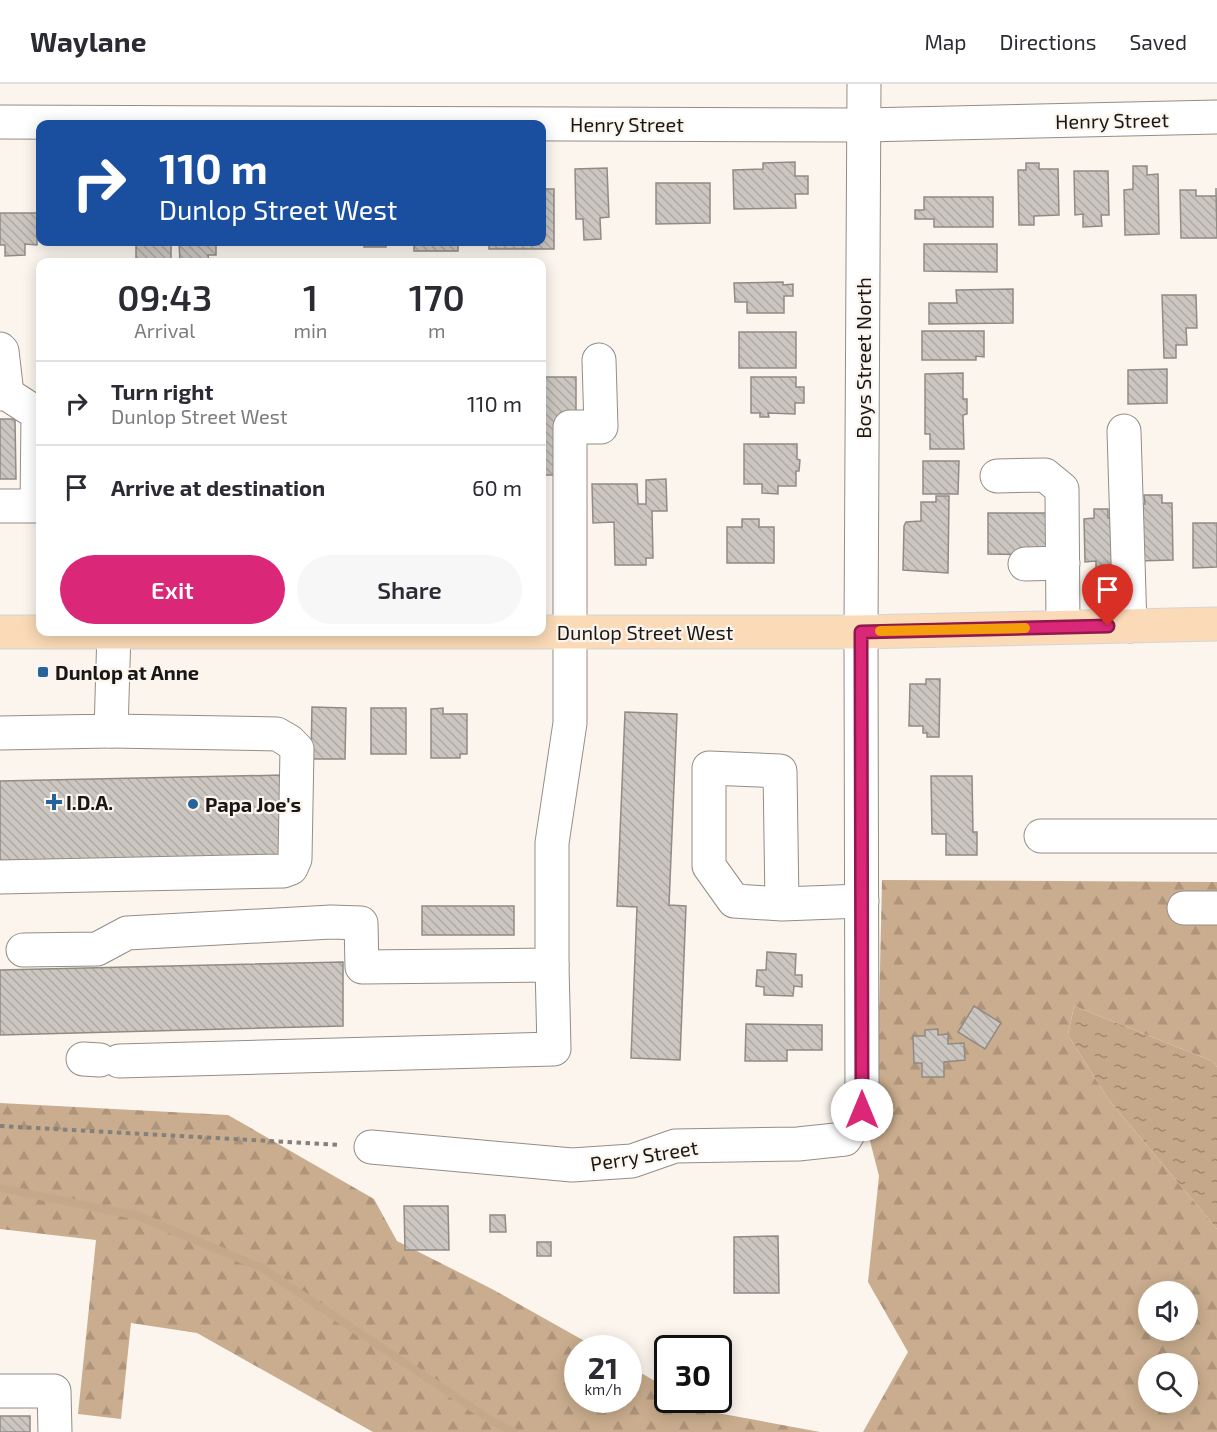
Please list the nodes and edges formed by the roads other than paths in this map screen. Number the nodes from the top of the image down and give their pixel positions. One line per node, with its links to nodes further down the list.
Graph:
1 (864, 84): 6 (street, Boys Street North)
2 (1217, 117): 6 (street, Henry Street)
3 (0, 122): 4 (street, Henry Street)
4 (36, 122)
5 (546, 124): 6 (street, Henry Street)
6 (864, 125): 24 (street, Boys Street North)
7 (0, 349): 9 (street)
8 (599, 360): 23 (street)
9 (3, 394): 10 (street)
10 (36, 411)
11 (1124, 431): 18 (street)
12 (997, 476): 15 (street)
13 (0, 506): 14 (street)
14 (36, 508)
15 (1063, 563): 16 (street); 19 (street)
16 (1025, 564)
17 (1217, 624): 18 (main road, Dunlop Street West)
18 (1130, 626): 19 (main road, Dunlop Street West)
19 (1063, 627): 24 (main road, Dunlop Street West)
20 (0, 632): 21 (main road, Dunlop Street West)
21 (36, 632)
22 (546, 632): 23 (main road, Dunlop Street West)
23 (571, 632): 24 (main road, Dunlop Street West); 36 (street)
24 (861, 632): 31 (street, Boys Street North)
25 (114, 636): 26 (street)
26 (111, 731): 27 (street); 30 (street)
27 (0, 733)
28 (1041, 836): 29 (street)
29 (1217, 836)
30 (0, 877)
31 (862, 901): 32 (street); 38 (street, Boys Street North)
32 (782, 904)
33 (1184, 908): 34 (street)
34 (1217, 908)
35 (23, 950): 36 (street)
36 (552, 965): 37 (street)
37 (101, 1060)
38 (845, 1139): 39 (street, Perry Street)
39 (371, 1147)
40 (0, 1391): 41 (street)
41 (55, 1432)

